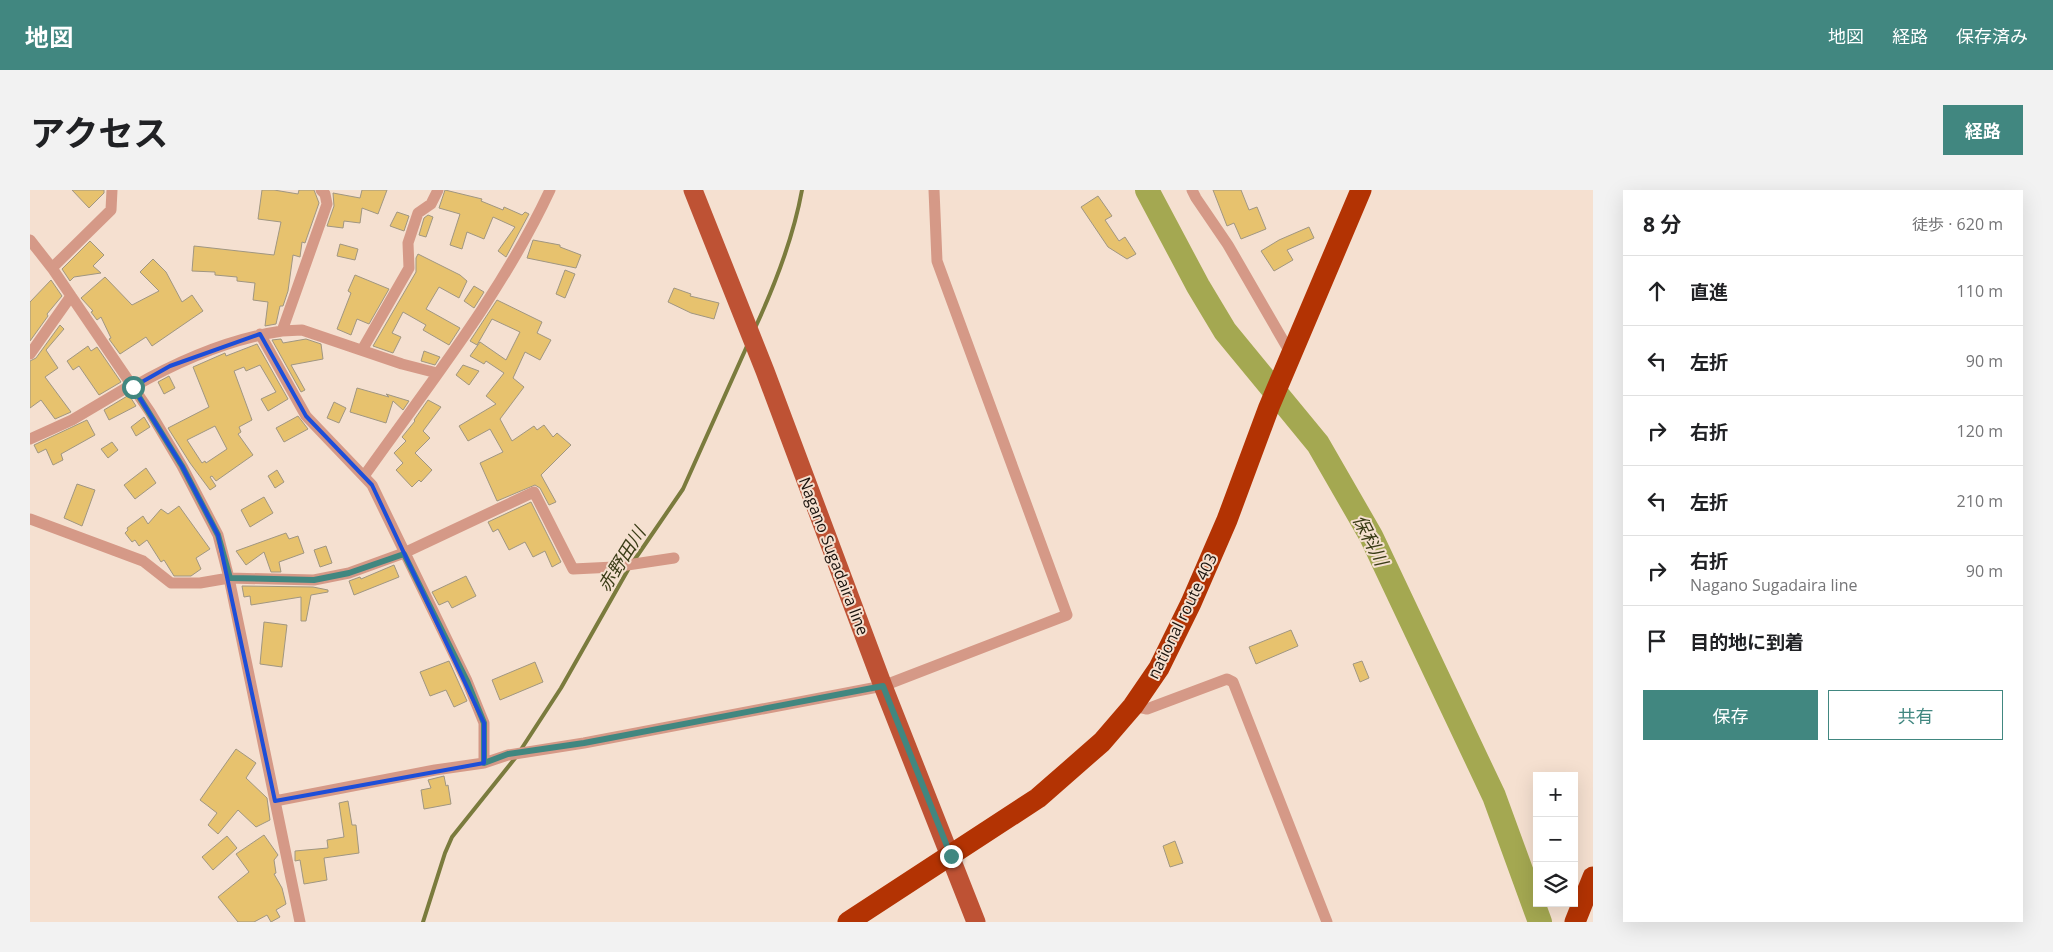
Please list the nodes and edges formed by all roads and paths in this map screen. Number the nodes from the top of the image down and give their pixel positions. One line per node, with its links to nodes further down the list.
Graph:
1 (112, 190): 10 (street)
2 (321, 190): 12 (street)
3 (438, 190): 14 (street)
4 (550, 190): 17 (street)
5 (693, 190): 25 (main road, Nagano Sugadaira line)
6 (934, 190): 25 (street)
7 (1192, 190): 16 (street)
8 (1361, 190): 16 (highway, national route 403)
9 (30, 240): 10 (street)
10 (52, 268): 11 (street)
11 (71, 296): 15 (street); 18 (street)
12 (282, 331): 13 (street); 14 (street)
13 (260, 334): 18 (street); 20 (street)
14 (362, 350): 17 (street)
15 (30, 354)
16 (1290, 356): 26 (highway, national route 403)
17 (437, 374): 20 (street)
18 (132, 386): 19 (street); 24 (street)
19 (30, 438)
20 (364, 476): 22 (street)
21 (30, 519): 24 (street)
22 (404, 554): 23 (street); 24 (street); 27 (street)
23 (674, 558)
24 (230, 578): 28 (street)
25 (883, 686): 27 (street); 29 (main road, Nagano Sugadaira line)
26 (1133, 706): 29 (highway, national route 403); 34 (street)
27 (484, 763): 28 (street)
28 (274, 801): 32 (street)
29 (951, 856): 31 (highway, national route 403); 33 (main road, Nagano Sugadaira line)
30 (1593, 877): 35 (highway)
31 (861, 919)
32 (300, 922)
33 (976, 922)
34 (1327, 922)
35 (1575, 922)

